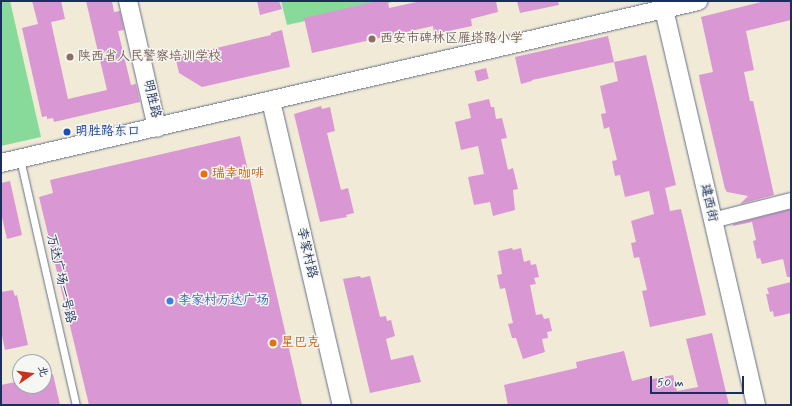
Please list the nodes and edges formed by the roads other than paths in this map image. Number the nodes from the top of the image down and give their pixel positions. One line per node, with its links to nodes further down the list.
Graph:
1 (128, 1): 5 (street, 明胜路)
2 (698, 1): 3 (street)
3 (663, 5): 4 (street); 9 (street, 建西街)
4 (271, 101): 5 (street); 11 (street, 李家村路)
5 (157, 128): 6 (street)
6 (20, 158): 7 (street); 10 (lane, 万达广场一号路)
7 (1, 163)
8 (791, 200): 9 (street)
9 (712, 220): 12 (street, 建西街)
10 (76, 405)
11 (342, 405)
12 (756, 405)

